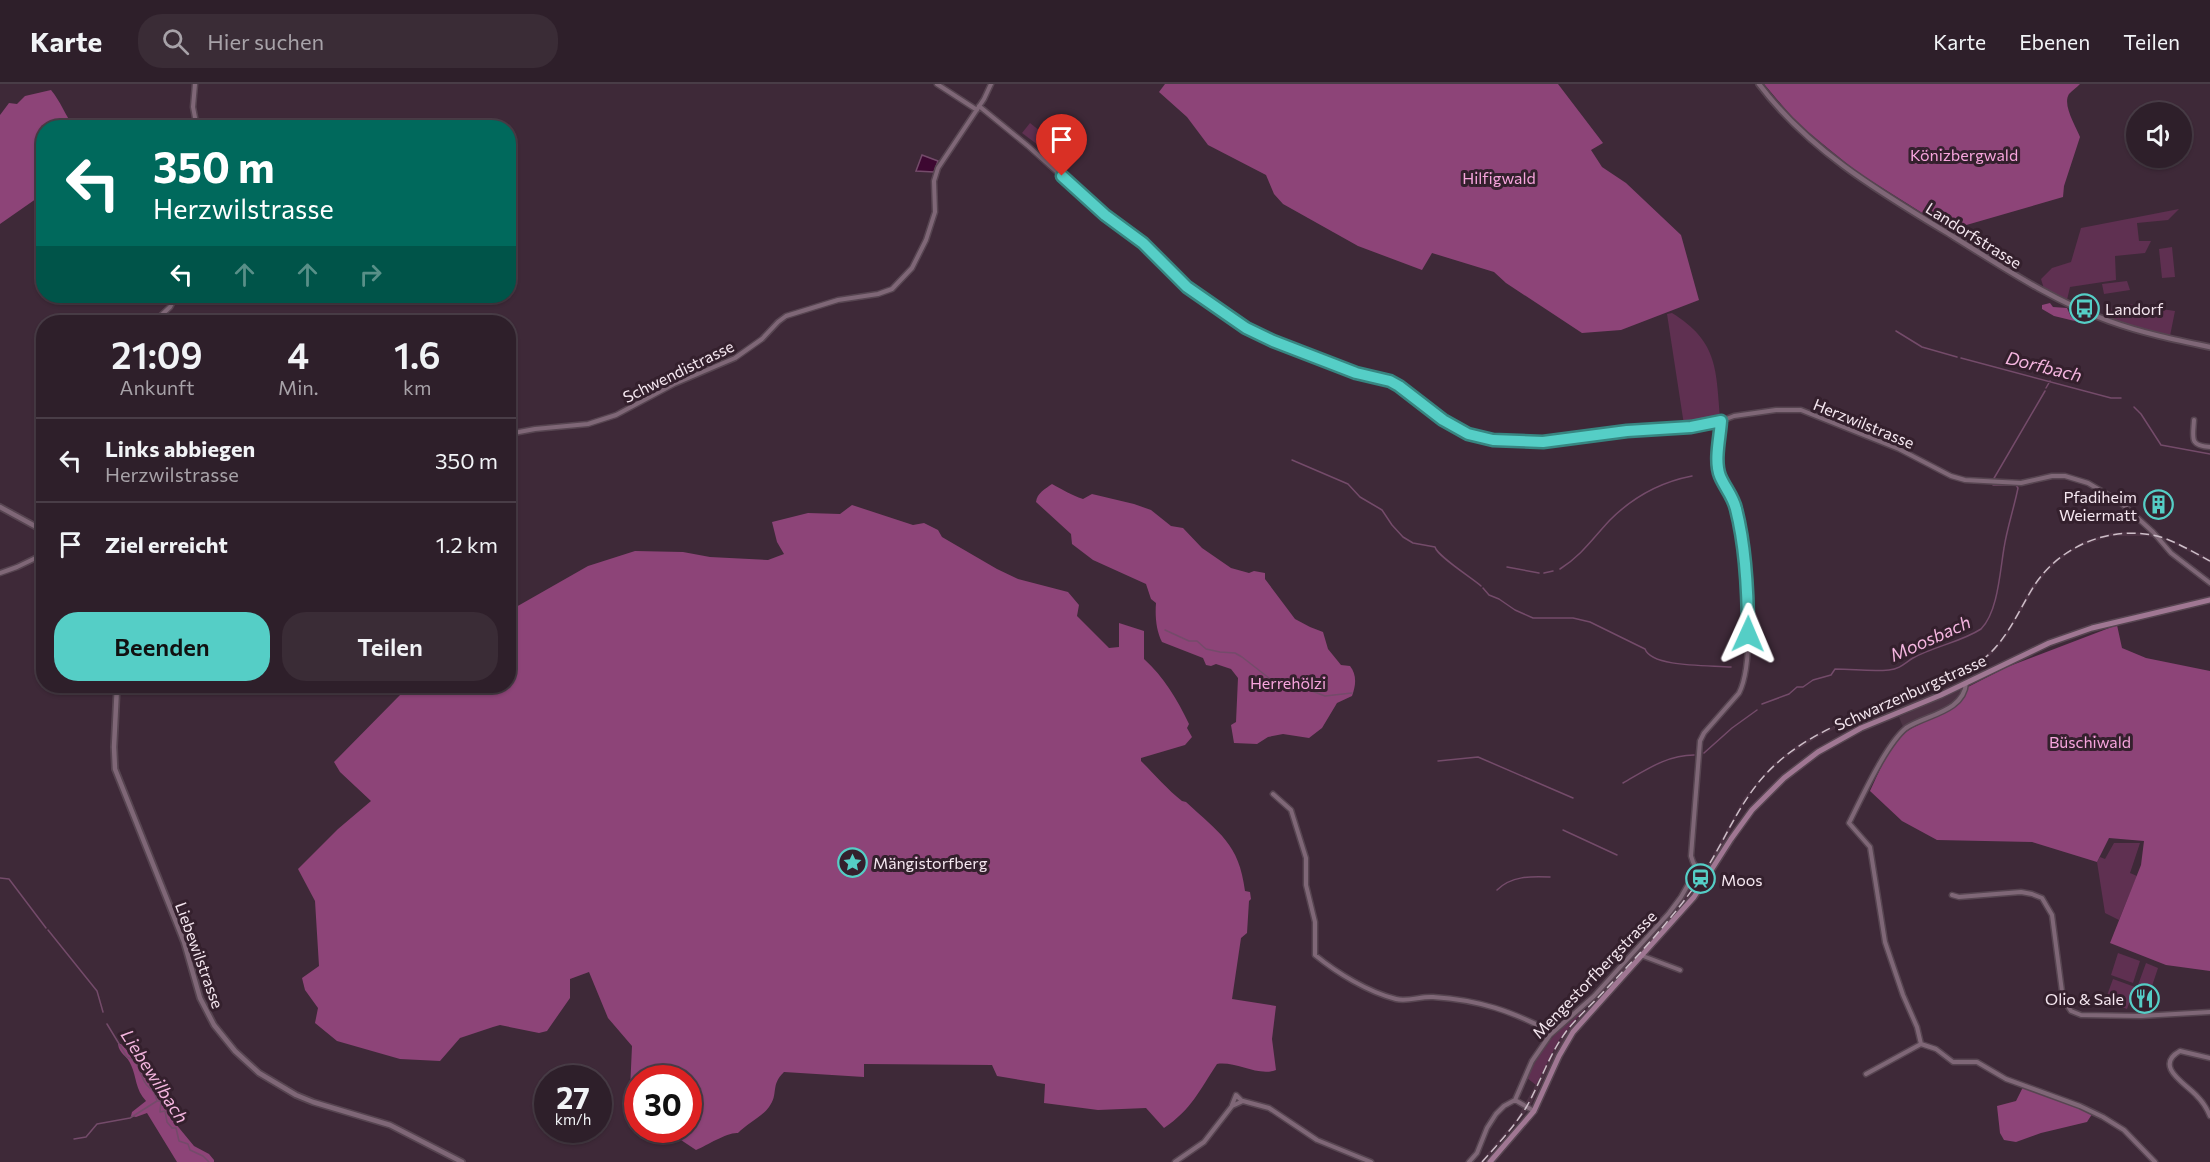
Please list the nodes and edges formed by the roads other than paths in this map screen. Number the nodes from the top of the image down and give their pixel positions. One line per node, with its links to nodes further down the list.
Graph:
1 (195, 84): 6 (street)
2 (937, 84): 5 (street, Herzwilstrasse)
3 (992, 84): 5 (street, Schwendistrasse)
4 (1759, 84): 9 (street, Landorfstrasse)
5 (978, 108): 11 (street, Herzwilstrasse); 12 (street, Schwendistrasse)
6 (195, 120)
7 (172, 303): 8 (street)
8 (161, 315)
9 (2210, 346)
10 (2194, 420): 13 (street)
11 (1721, 421): 18 (street, Herzwilstrasse); 27 (street, Mengestorfbergstrasse)
12 (516, 433)
13 (2210, 447)
14 (0, 507): 15 (street)
15 (36, 527)
16 (36, 558): 17 (street)
17 (0, 573)
18 (2210, 584)
19 (2210, 600): 20 (main road, Schwarzenburgstrasse)
20 (1966, 684): 24 (main road, Schwarzenburgstrasse); 28 (street)
21 (117, 693): 36 (street, Liebewilstrasse)
22 (1273, 794): 27 (street)
23 (1952, 895): 26 (street)
24 (1643, 956): 25 (street); 34 (main road, Schwarzenburgstrasse)
25 (1680, 970)
26 (2210, 1012)
27 (1552, 1032): 31 (street, Mengestorfbergstrasse)
28 (1921, 1044): 30 (street); 41 (street)
29 (2210, 1058): 35 (street)
30 (1866, 1074)
31 (1515, 1100): 34 (street); 39 (street, Mengestorfbergstrasse)
32 (1243, 1101): 33 (street); 33 (street); 38 (street)
33 (1232, 1106): 37 (street)
34 (1534, 1111): 40 (main road, Schwarzenburgstrasse)
35 (2210, 1116)
36 (462, 1162)
37 (1175, 1162)
38 (1371, 1162)
39 (1469, 1162)
40 (1490, 1162)
41 (2155, 1162)

